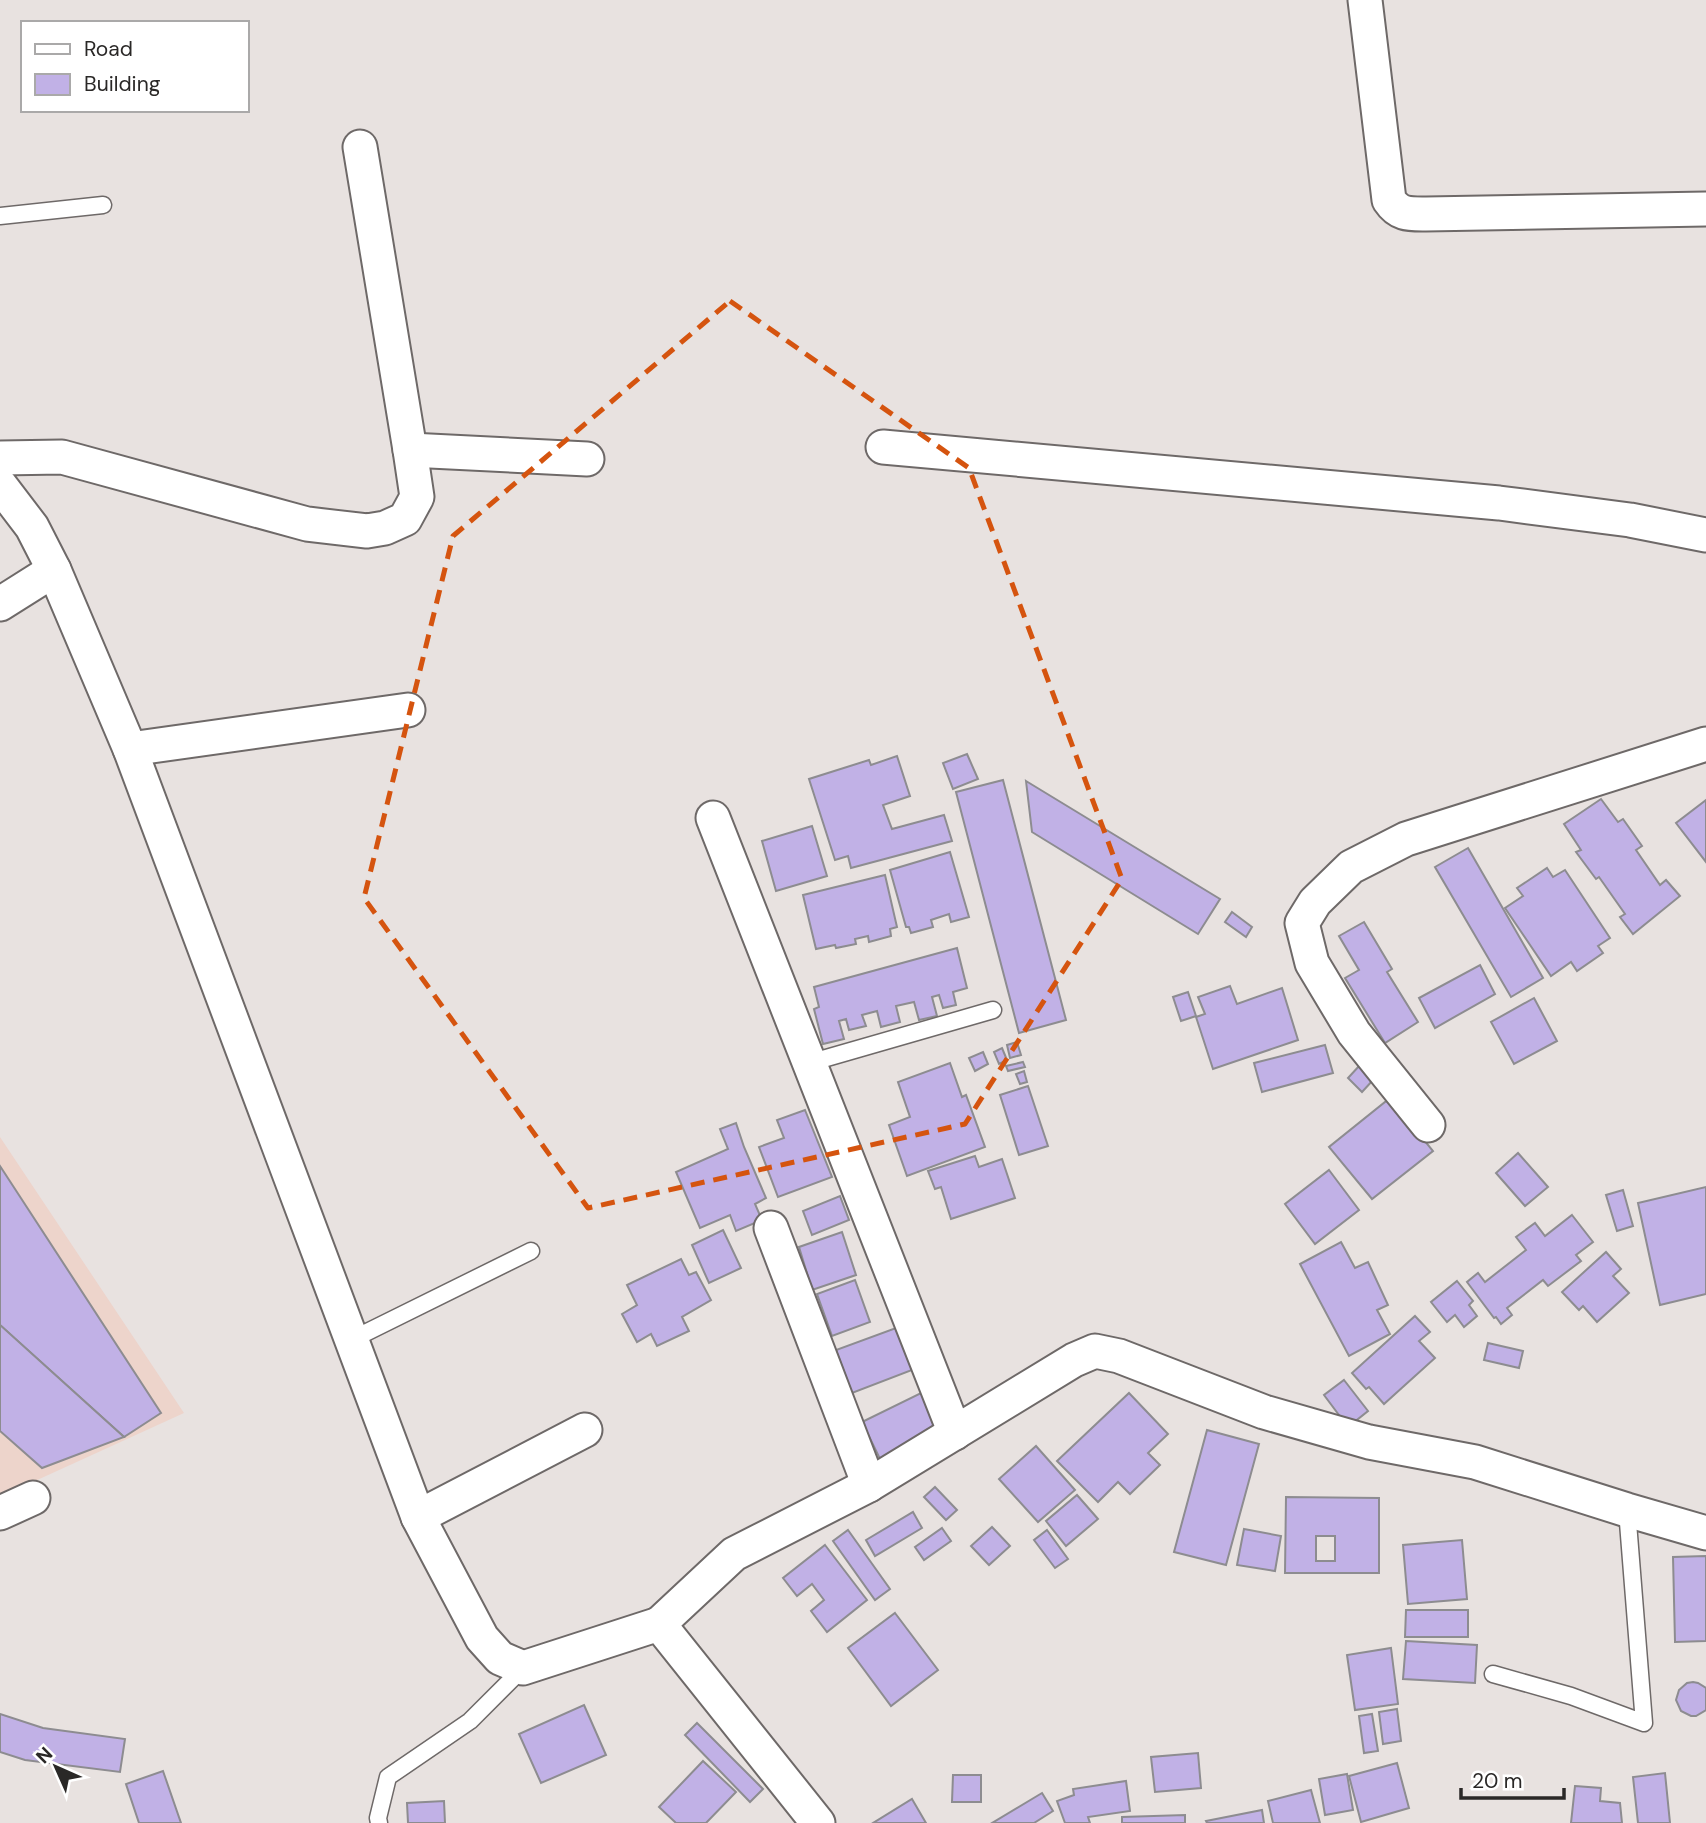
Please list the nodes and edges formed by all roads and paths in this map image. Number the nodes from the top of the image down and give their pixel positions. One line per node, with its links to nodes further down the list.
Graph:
1 (1365, 0): 4 (street)
2 (360, 147): 7 (street)
3 (103, 205): 5 (lane)
4 (1706, 209)
5 (0, 216)
6 (883, 447): 11 (street)
7 (410, 450): 8 (street); 9 (street)
8 (0, 458)
9 (587, 460)
10 (0, 485): 12 (street)
11 (1706, 535)
12 (54, 570): 13 (street); 16 (street)
13 (0, 604)
14 (408, 710): 16 (street)
15 (1706, 744): 20 (street)
16 (130, 749): 23 (street)
17 (713, 818): 19 (street)
18 (993, 1010): 19 (lane)
19 (809, 1063): 25 (street)
20 (1428, 1125)
21 (771, 1228): 26 (street)
22 (531, 1251): 23 (lane)
23 (351, 1340): 30 (street)
24 (584, 1430): 30 (street)
25 (955, 1433): 26 (street); 28 (street)
26 (869, 1485): 32 (street)
27 (33, 1498): 29 (street)
28 (1627, 1510): 31 (street); 34 (lane)
29 (0, 1513)
30 (418, 1517): 33 (street)
31 (1706, 1533)
32 (659, 1624): 33 (street); 36 (street)
33 (523, 1668): 35 (lane)
34 (1493, 1674)
35 (379, 1823)
36 (818, 1823)

